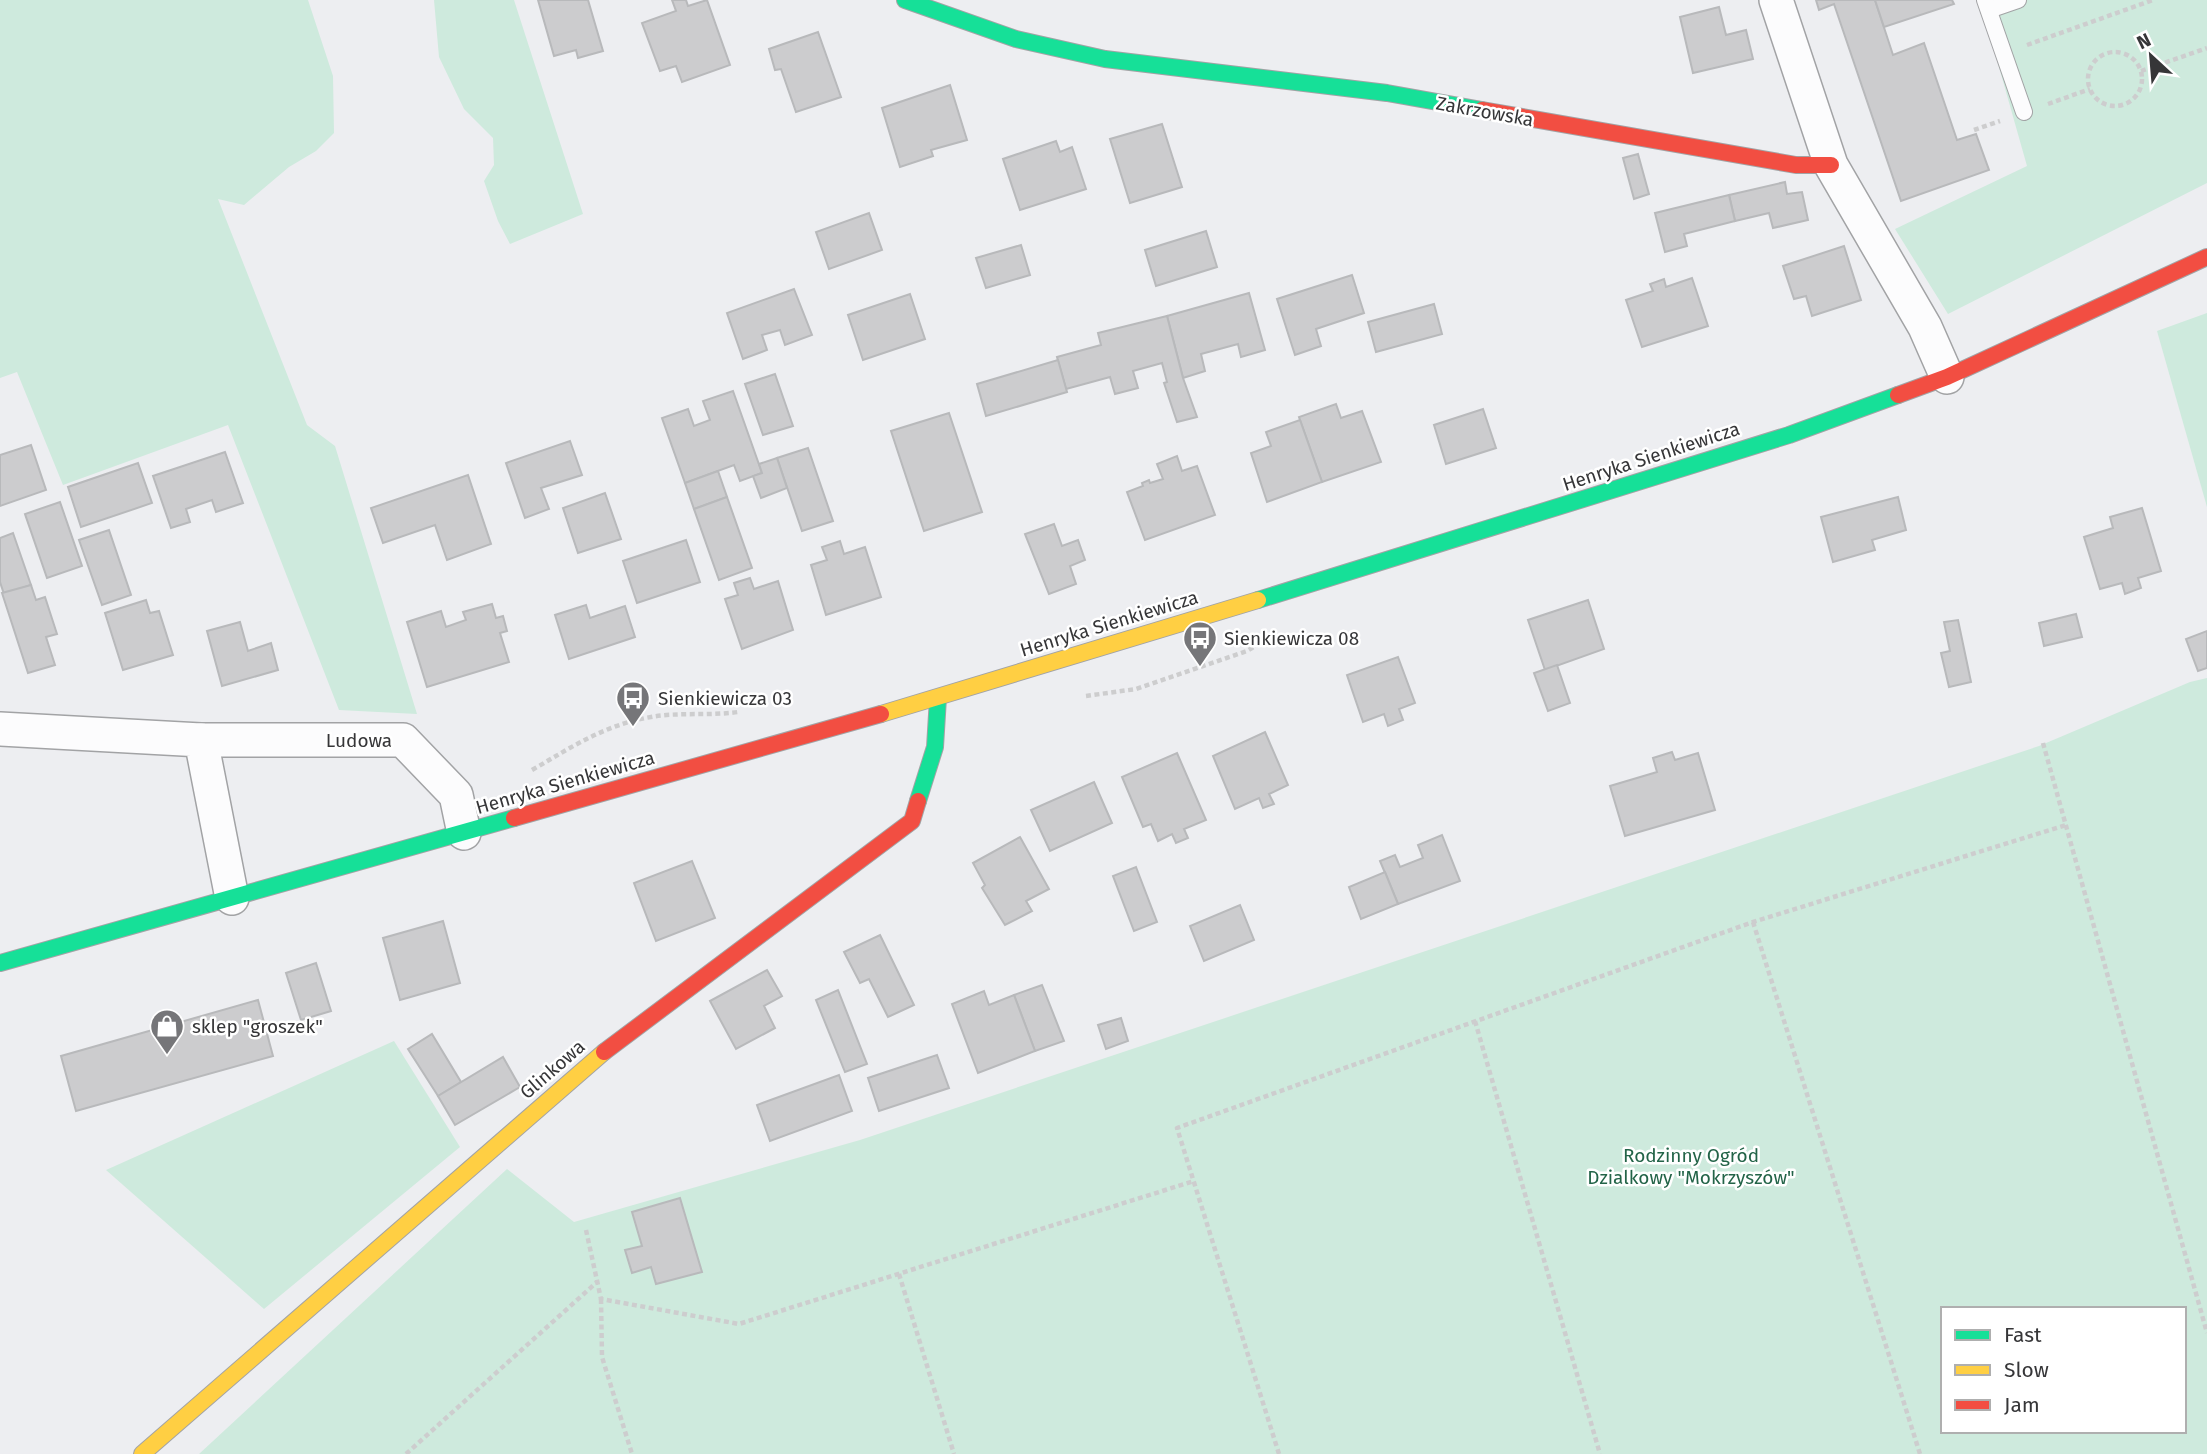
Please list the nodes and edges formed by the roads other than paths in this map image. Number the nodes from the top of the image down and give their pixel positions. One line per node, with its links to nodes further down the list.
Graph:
1 (905, 0): 6 (main road, Zakrzowska)
2 (1776, 0): 6 (street)
3 (2018, 0): 4 (lane)
4 (1987, 5): 5 (lane)
5 (2024, 112)
6 (1831, 165): 8 (street)
7 (2207, 257): 8 (main road, Henryka Sienkiewicza)
8 (1947, 377): 9 (main road, Henryka Sienkiewicza)
9 (938, 698): 12 (main road, Henryka Sienkiewicza); 15 (main road, Glinkowa)
10 (0, 729): 11 (street, Ludowa)
11 (201, 740): 12 (street, Ludowa); 13 (street)
12 (464, 833): 13 (main road, Henryka Sienkiewicza)
13 (232, 898): 14 (main road, Henryka Sienkiewicza)
14 (0, 963)
15 (142, 1454)

